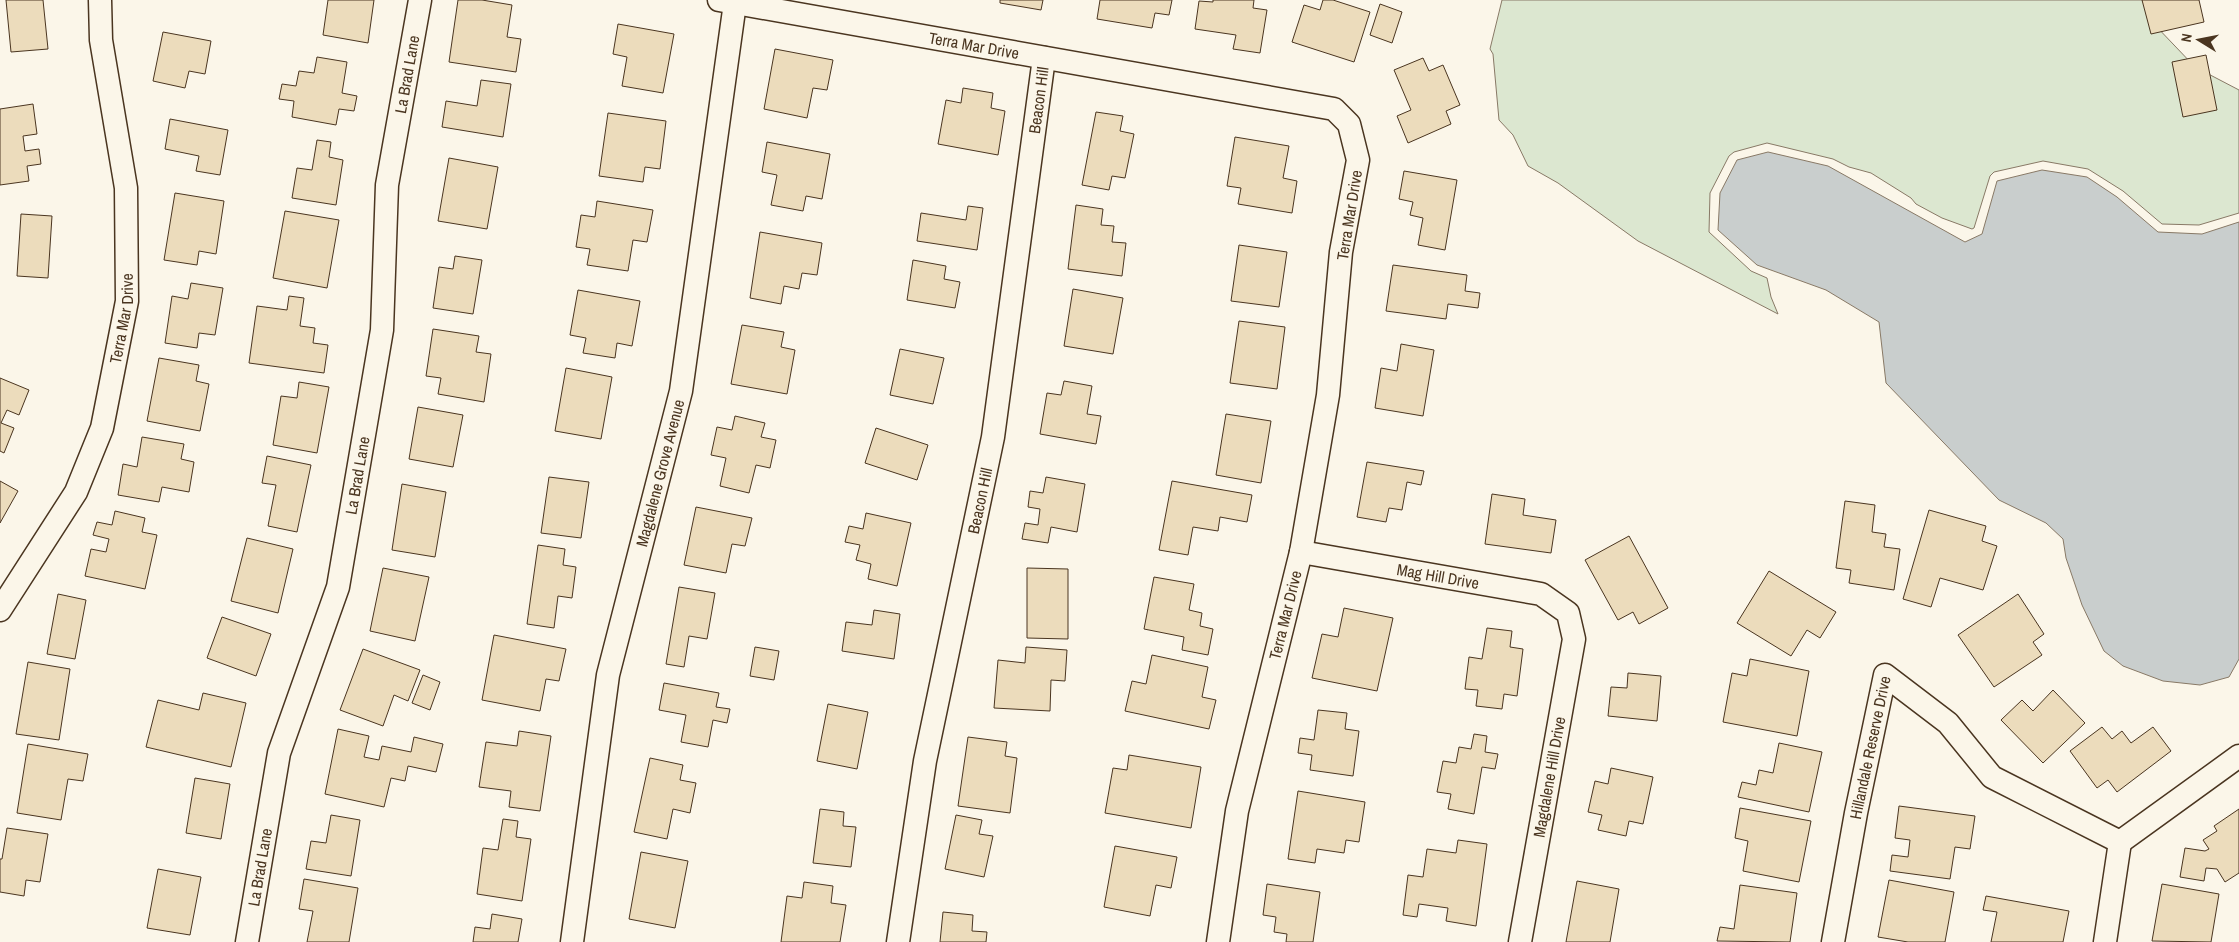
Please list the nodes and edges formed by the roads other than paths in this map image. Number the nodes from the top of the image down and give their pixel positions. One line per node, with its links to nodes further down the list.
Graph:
1 (100, 0): 6 (street, Terra Mar Drive)
2 (420, 0): 10 (street, La Brad Lane)
3 (727, 2): 4 (street, Terra Mar Drive); 11 (street, Magdalene Grove Avenue)
4 (1044, 58): 5 (street, Terra Mar Drive); 12 (street, Beacon Hill)
5 (1301, 552): 7 (street, Mag Hill Drive); 13 (street, Terra Mar Drive)
6 (0, 610)
7 (1568, 613): 14 (street, Magdalene Hill Drive)
8 (2239, 756): 9 (street)
9 (2120, 842): 15 (street, Hillandale Reserve Drive); 16 (street)
10 (246, 942)
11 (572, 942)
12 (898, 942)
13 (1218, 942)
14 (1520, 942)
15 (1832, 942)
16 (2104, 942)

